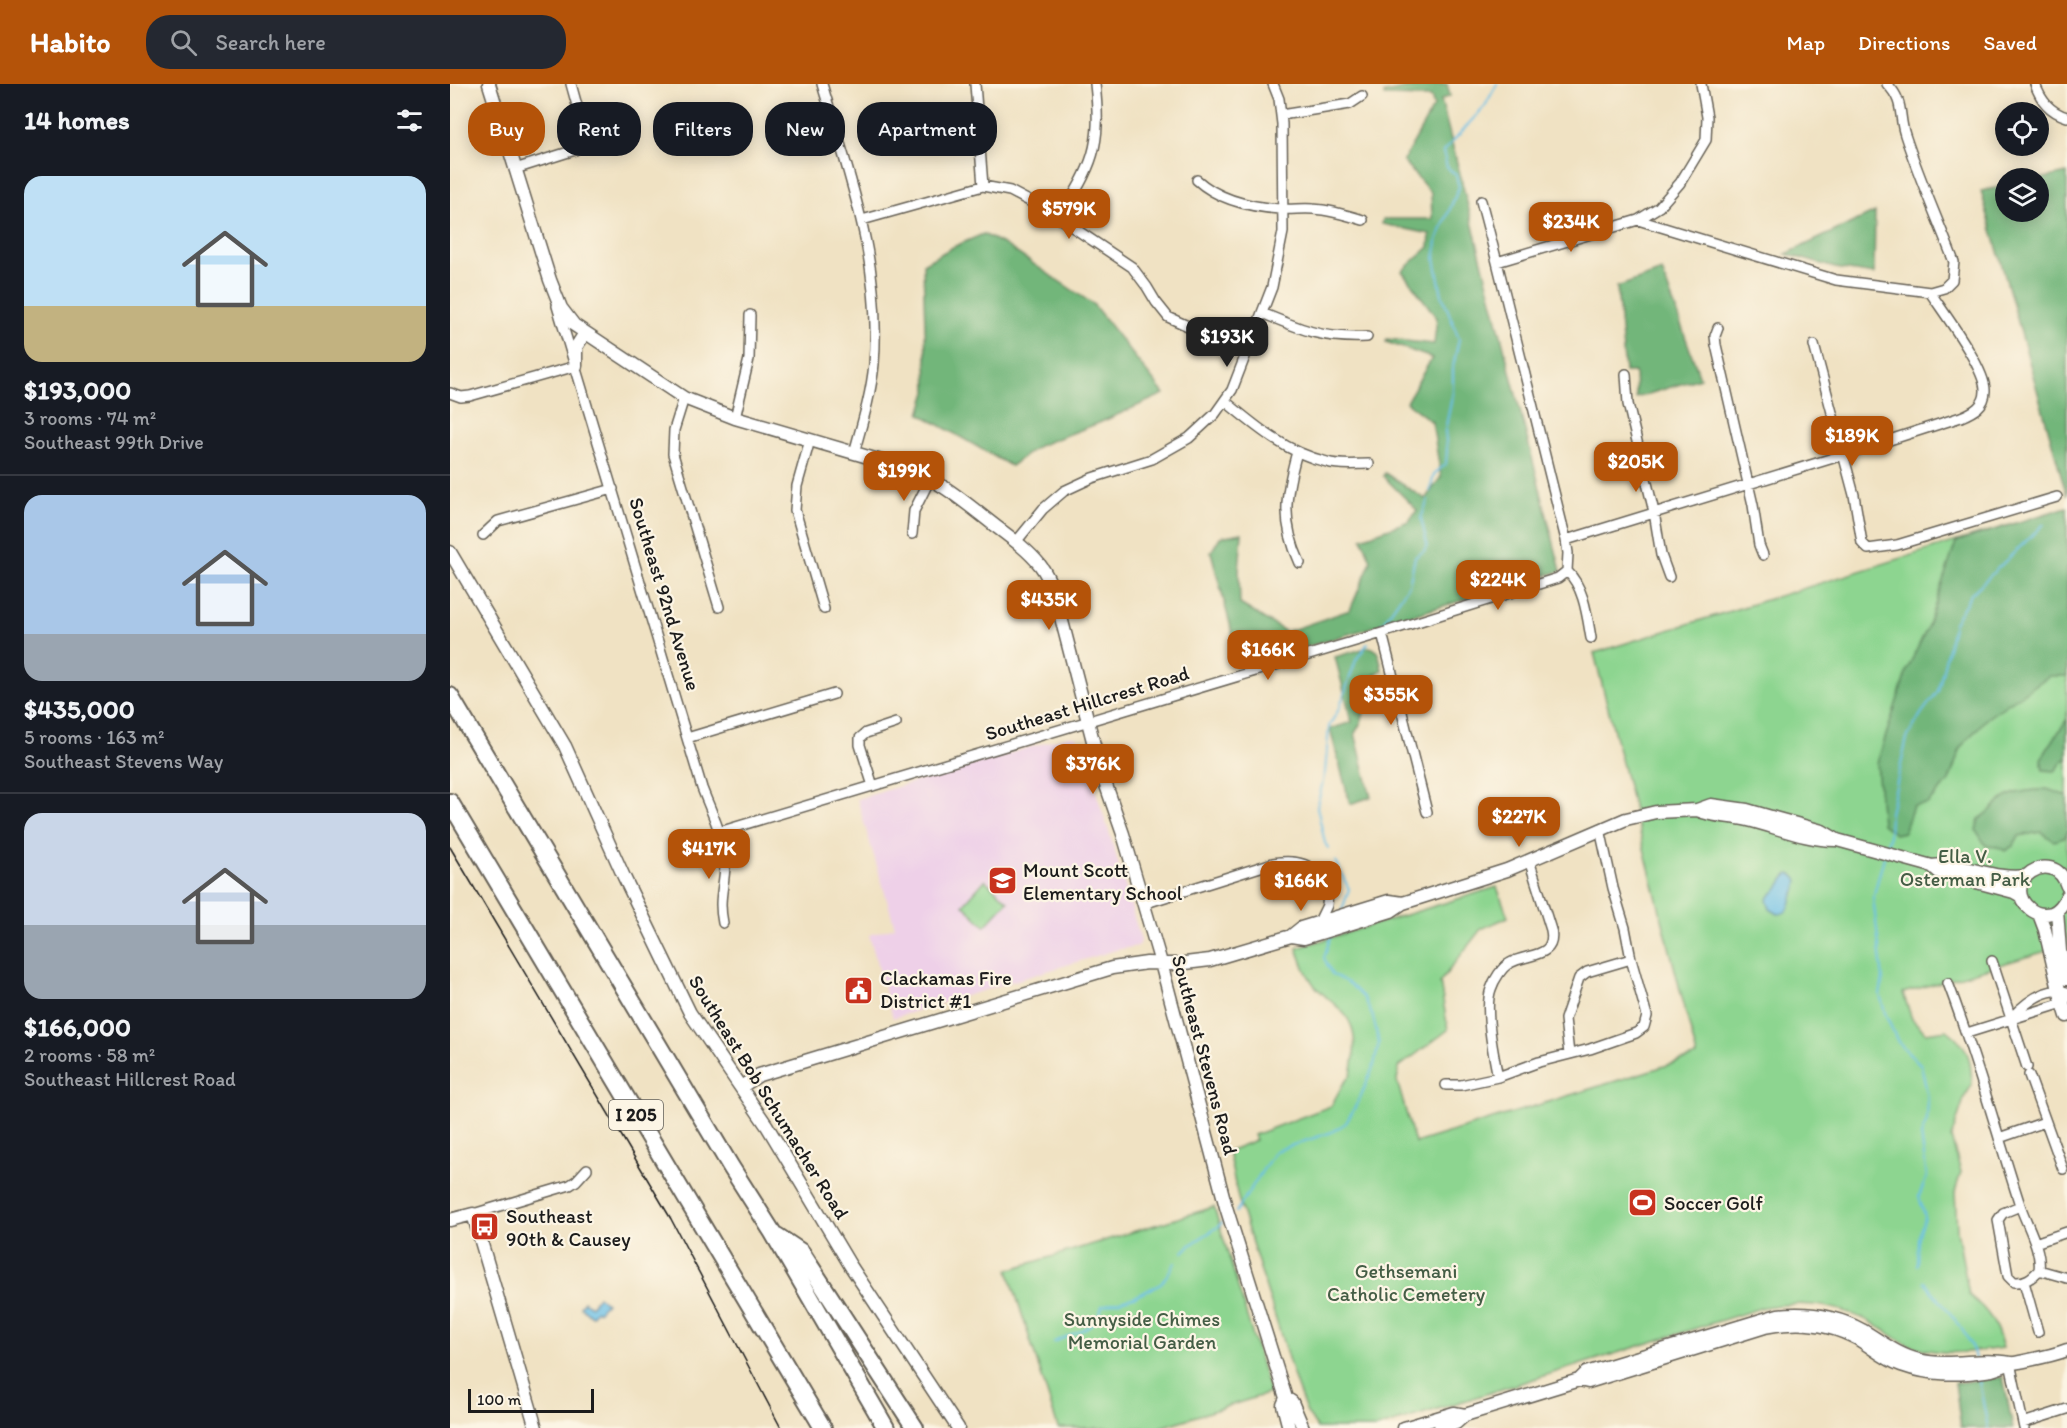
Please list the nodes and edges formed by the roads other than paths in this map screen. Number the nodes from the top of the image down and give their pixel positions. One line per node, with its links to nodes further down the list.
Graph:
1 (489, 84): 13 (street, Southeast 92nd Avenue)
2 (571, 84): 13 (street)
3 (822, 84): 19 (street)
4 (975, 84): 15 (street)
5 (1095, 84): 18 (street)
6 (1273, 84): 11 (street)
7 (1701, 84): 21 (street)
8 (1887, 84): 23 (street)
9 (2035, 84): 12 (street)
10 (1362, 96): 11 (street)
11 (1281, 116): 17 (street)
12 (2067, 117)
13 (515, 169): 24 (street, Southeast 92nd Avenue)
14 (1197, 180): 17 (street)
15 (983, 186): 18 (street); 19 (street)
16 (1481, 201): 22 (street)
17 (1282, 209): 20 (street); 25 (street)
18 (1059, 218): 31 (street)
19 (862, 220): 40 (street)
20 (1364, 220)
21 (1638, 220): 22 (street); 23 (street)
22 (1497, 262): 50 (street)
23 (1930, 292): 41 (street)
24 (554, 293): 28 (street, Southeast Stevens Road); 32 (street, Southeast 92nd Avenue)
25 (1262, 313): 29 (street); 31 (street)
26 (750, 315): 37 (street)
27 (1718, 328): 44 (street)
28 (585, 333): 32 (street, Southeast 92nd Avenue); 35 (street, Southeast Stevens Road)
29 (1367, 337)
30 (1814, 345): 41 (street)
31 (1248, 349): 36 (street)
32 (576, 366): 34 (street); 45 (street, Southeast 92nd Avenue)
33 (1626, 374): 47 (street)
34 (450, 393)
35 (684, 398): 37 (street, Southeast Stevens Road); 57 (street)
36 (1225, 401): 39 (street); 51 (street)
37 (735, 418): 38 (street, Southeast Stevens Road)
38 (810, 440): 40 (street, Southeast Stevens Road); 58 (street)
39 (1297, 452): 42 (street); 54 (street)
40 (854, 453): 43 (street, Southeast Stevens Road)
41 (1844, 456): 44 (street); 46 (street)
42 (1369, 464)
43 (930, 479): 48 (street); 51 (street, Southeast Stevens Road)
44 (1747, 484): 47 (street); 53 (street)
45 (613, 489): 49 (street); 65 (street, Southeast 92nd Avenue)
46 (2057, 497)
47 (1654, 512): 50 (street); 56 (street)
48 (912, 534)
49 (483, 535)
50 (1566, 540): 55 (street)
51 (1016, 542): 63 (street, Southeast Stevens Road)
52 (450, 552): 95 (street, Southeast Bob Schumacher Road)
53 (1763, 555)
54 (1300, 563)
55 (1567, 571): 59 (street, Southeast Hillcrest Road); 60 (street)
56 (1669, 577)
57 (719, 607)
58 (824, 609)
59 (1382, 633): 63 (street, Southeast Hillcrest Road); 68 (street)
60 (1591, 638)
61 (834, 694): 65 (street)
62 (450, 696): 104 (highway, I 205)
63 (1088, 722): 66 (street, Southeast Hillcrest Road); 78 (street, Southeast Stevens Road)
64 (896, 723): 66 (street)
65 (687, 738): 70 (street, Southeast 92nd Avenue)
66 (873, 786): 70 (street, Southeast Hillcrest Road)
67 (450, 802): 117 (highway, I 205)
68 (1427, 812)
69 (1600, 829): 71 (street); 72 (street); 83 (street)
70 (719, 832): 81 (street, Southeast 92nd Avenue)
71 (1529, 860): 77 (street); 93 (street)
72 (1932, 866): 73 (street); 75 (street)
73 (2026, 876): 74 (street); 75 (street)
74 (2066, 880)
75 (2021, 896): 80 (street)
76 (2067, 896): 79 (street)
77 (1403, 903): 82 (street); 82 (street)
78 (1143, 904): 82 (street); 85 (street, Southeast Stevens Road)
79 (2057, 910): 80 (street); 86 (street)
80 (2039, 914): 88 (street)
81 (723, 923)
82 (1322, 925): 85 (street)
83 (1631, 959): 92 (street); 92 (street)
84 (1992, 961): 90 (street)
85 (1161, 963): 95 (street); 112 (street, Southeast Stevens Road)
86 (2067, 979)
87 (1948, 983): 91 (street)
88 (2064, 995): 89 (street); 90 (street); 90 (street)
89 (2067, 1016)
90 (2011, 1018): 91 (street); 96 (street)
91 (1967, 1033): 97 (street)
92 (1569, 1054): 93 (street)
93 (1498, 1077): 94 (street)
94 (1446, 1085)
95 (741, 1087): 120 (street, Southeast Bob Schumacher Road)
96 (2045, 1122): 97 (street); 99 (street)
97 (1999, 1138): 100 (street)
98 (586, 1168): 101 (street)
99 (2063, 1169)
100 (2020, 1206): 105 (street); 108 (street)
101 (473, 1214): 102 (street); 116 (street)
102 (450, 1220)
103 (2067, 1232): 105 (street)
104 (773, 1233): 118 (highway, I 205); 119 (highway)
105 (2035, 1243): 106 (street)
106 (2039, 1270): 107 (street); 108 (street)
107 (2067, 1278)
108 (2024, 1282): 109 (street)
109 (2038, 1332)
110 (2067, 1350): 111 (street)
111 (2010, 1363): 114 (street); 115 (street)
112 (1286, 1398): 121 (street, Southeast Stevens Road); 122 (street, Southeast Stevens Road)
113 (2067, 1409): 115 (street)
114 (1465, 1415): 123 (street); 124 (street)
115 (2024, 1425)
116 (536, 1428)
117 (823, 1428)
118 (886, 1428)
119 (915, 1428)
120 (958, 1428)
121 (1289, 1428)
122 (1304, 1428)
123 (1404, 1428)
124 (1440, 1428)

